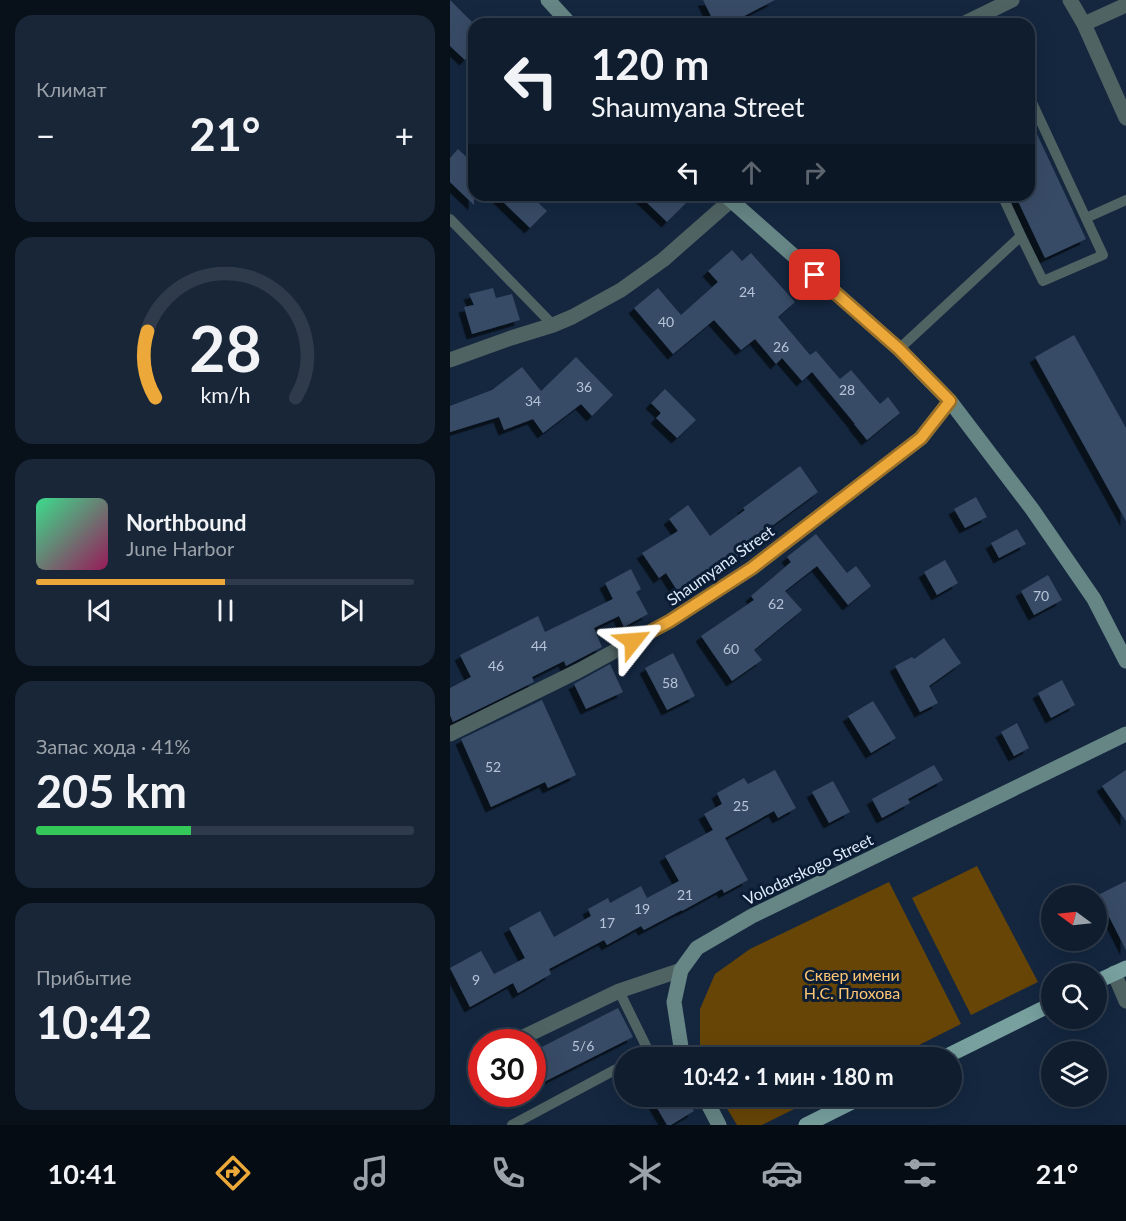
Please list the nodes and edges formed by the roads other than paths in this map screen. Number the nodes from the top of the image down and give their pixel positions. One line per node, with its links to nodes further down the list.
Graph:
1 (548, 0): 5 (main road)
2 (1012, 0): 6 (street)
3 (1070, 0): 7 (street)
4 (1126, 5): 7 (street)
5 (564, 18)
6 (975, 18)
7 (1084, 24): 9 (street)
8 (1035, 109): 14 (lane)
9 (1126, 118)
10 (725, 201): 17 (street)
11 (731, 201): 18 (main road)
12 (1005, 201): 16 (lane)
13 (1126, 201): 14 (lane)
14 (1086, 218): 16 (lane)
15 (450, 219): 17 (lane)
16 (1021, 236): 18 (lane)
17 (553, 325): 19 (street)
18 (899, 349): 20 (main road)
19 (450, 360)
20 (950, 401): 21 (main road); 22 (street, Shaumyana Street)
21 (1126, 661)
22 (450, 734)
23 (1126, 734): 24 (main road, Volodarskogo Street)
24 (681, 970): 26 (street); 31 (main road)
25 (1120, 970): 27 (street)
26 (619, 991): 29 (street); 30 (lane)
27 (1126, 1000)
28 (1041, 1009): 32 (main road)
29 (540, 1029)
30 (647, 1047)
31 (681, 1047)
32 (962, 1049)
33 (614, 1070): 36 (lane)
34 (710, 1107): 37 (main road)
35 (842, 1107): 38 (main road)
36 (512, 1125)
37 (719, 1125)
38 (807, 1125)

